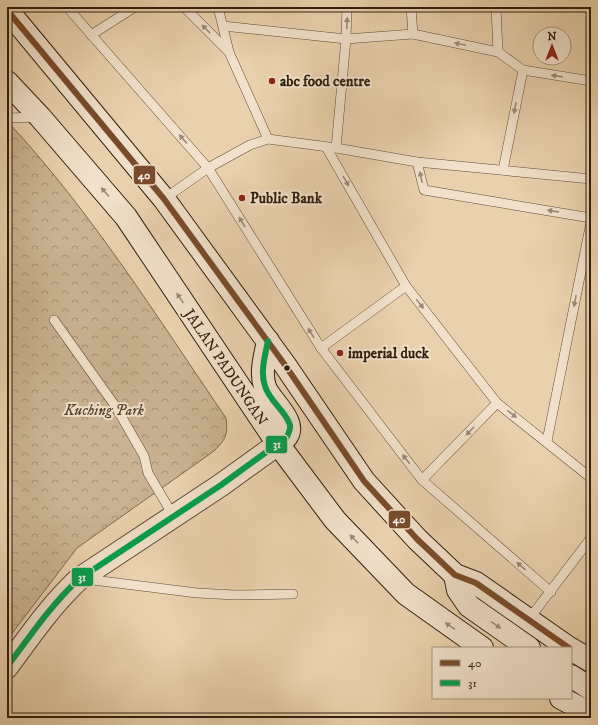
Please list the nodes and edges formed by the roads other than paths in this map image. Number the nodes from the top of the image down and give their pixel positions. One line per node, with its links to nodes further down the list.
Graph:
1 (67, 7): 11 (lane)
2 (135, 7): 11 (lane)
3 (184, 7): 13 (lane, one-way to 3)
4 (218, 7): 9 (lane)
5 (347, 7): 12 (lane, one-way to 5)
6 (411, 7): 10 (lane)
7 (496, 7): 14 (lane)
8 (7, 10): 27 (main road)
9 (223, 26): 12 (lane); 13 (lane)
10 (413, 34): 12 (lane); 14 (lane, one-way to 10)
11 (91, 35): 24 (lane, one-way to 11)
12 (346, 39): 22 (lane)
13 (228, 52): 20 (lane)
14 (498, 52): 15 (lane)
15 (523, 70): 16 (lane, one-way to 15); 25 (lane, one-way to 25)
16 (591, 81)
17 (7, 82): 18 (main road, JALAN PADUNGAN)
18 (40, 117): 19 (lane); 36 (main road, JALAN PADUNGAN, one-way to 18)
19 (7, 118)
20 (268, 139): 21 (lane); 24 (lane)
21 (326, 147): 22 (lane); 30 (lane, one-way to 30)
22 (336, 148): 23 (lane)
23 (417, 162): 25 (lane); 28 (lane, one-way to 23)
24 (208, 168): 27 (lane); 33 (lane, one-way to 24)
25 (502, 170): 26 (lane)
26 (591, 179)
27 (164, 199): 32 (main road)
28 (591, 218)
29 (591, 222): 35 (lane, one-way to 35)
30 (406, 286): 33 (lane); 34 (lane, one-way to 34)
31 (54, 320): 39 (lane)
32 (268, 341): 36 (main road); 41 (main road)
33 (320, 348): 38 (lane, one-way to 33)
34 (497, 403): 35 (lane, one-way to 35); 38 (lane, one-way to 38)
35 (547, 441): 37 (lane)
36 (278, 444): 39 (main road); 46 (main road, JALAN PADUNGAN, one-way to 36)
37 (591, 478)
38 (422, 480): 43 (lane, one-way to 38)
39 (174, 516): 42 (main road)
40 (591, 538): 43 (lane)
41 (455, 575): 45 (main road); 47 (main road, one-way to 47)
42 (79, 579): 44 (lane); 51 (main road)
43 (551, 592): 45 (lane)
44 (293, 594)
45 (528, 620): 48 (main road)
46 (481, 647)
47 (528, 647)
48 (567, 647)
49 (572, 650): 50 (main road)
50 (591, 660)
51 (7, 667)
52 (572, 677): 53 (main road)
53 (591, 688)
54 (566, 706): 55 (main road)
55 (591, 714)

